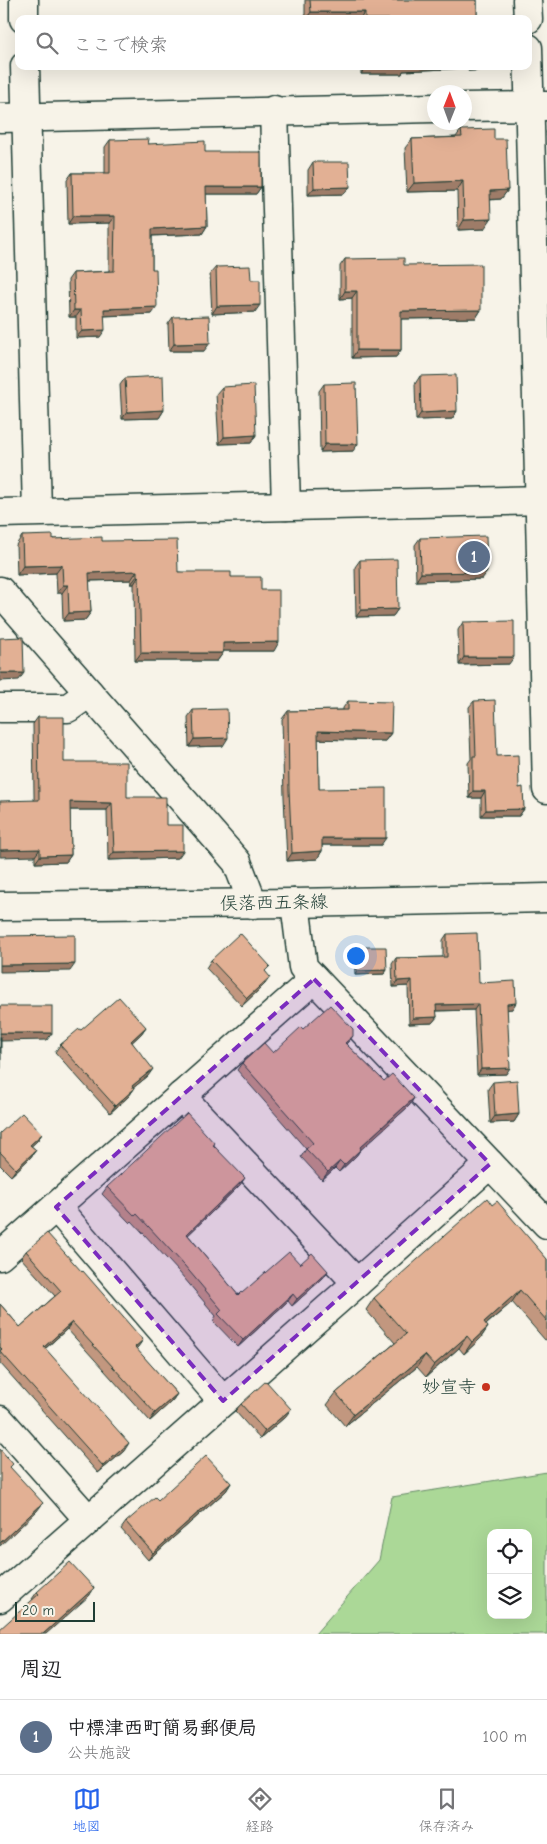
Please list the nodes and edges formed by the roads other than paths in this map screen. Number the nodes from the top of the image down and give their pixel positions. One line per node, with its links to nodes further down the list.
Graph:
1 (24, 0): 3 (street)
2 (527, 0): 4 (street)
3 (24, 15)
4 (528, 15)
5 (26, 70): 11 (street)
6 (532, 70): 7 (street)
7 (538, 106): 8 (street); 13 (street)
8 (472, 107)
9 (427, 108): 10 (street)
10 (274, 110): 11 (street); 14 (street)
11 (27, 117): 12 (street); 15 (street)
12 (0, 118)
13 (543, 500): 14 (street); 20 (street)
14 (286, 506): 15 (street)
15 (38, 511): 16 (street)
16 (0, 513)
17 (0, 591): 18 (street)
18 (88, 693): 19 (street); 23 (street)
19 (0, 708)
20 (547, 789)
21 (547, 898): 22 (street, 俣落西五条線)
22 (295, 903): 23 (street, 俣落西五条線); 25 (street)
23 (253, 904): 24 (street, 俣落西五条線)
24 (0, 906)
25 (314, 979): 26 (street); 27 (street)
26 (181, 1096): 28 (street); 31 (street)
27 (490, 1164): 29 (street); 31 (street)
28 (56, 1206): 30 (street); 32 (street)
29 (547, 1224)
30 (0, 1256)
31 (357, 1283): 32 (street)
32 (223, 1402): 34 (street)
33 (0, 1420): 34 (street)
34 (89, 1520): 35 (street)
35 (0, 1598)

